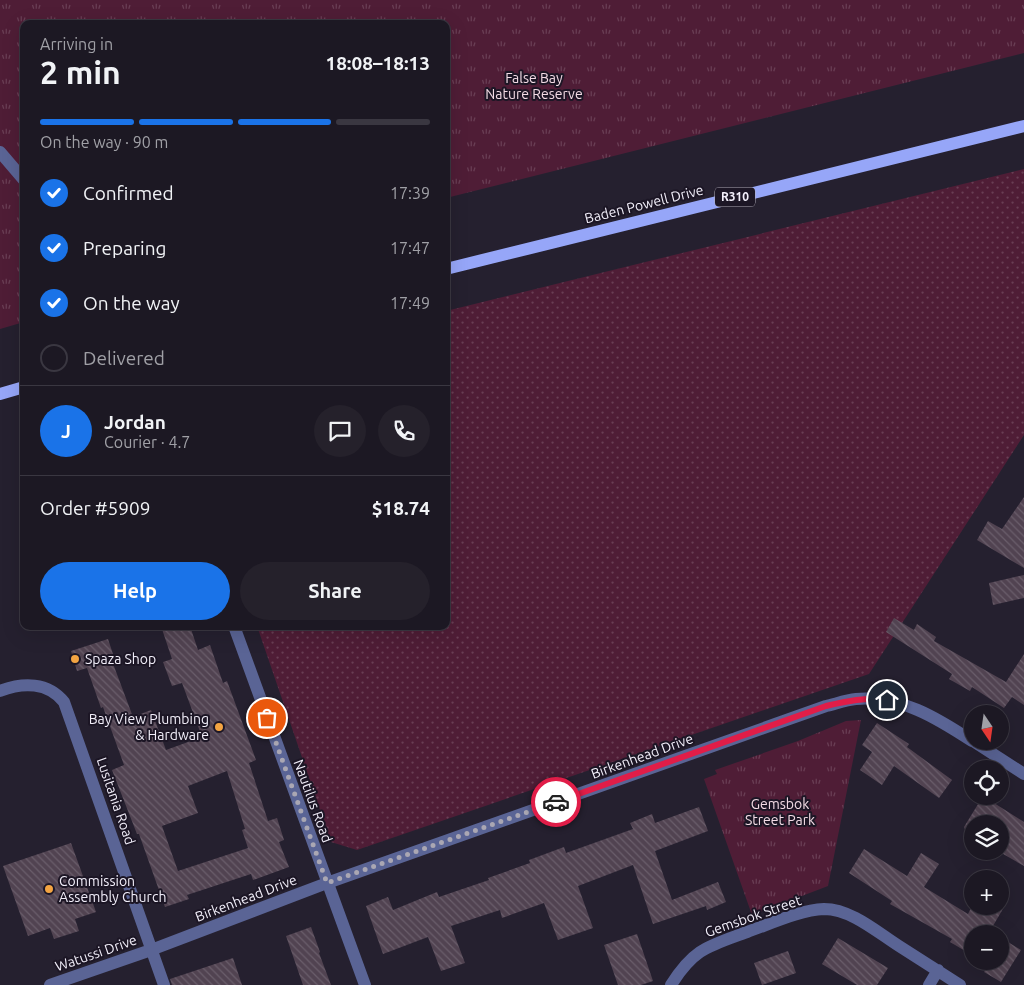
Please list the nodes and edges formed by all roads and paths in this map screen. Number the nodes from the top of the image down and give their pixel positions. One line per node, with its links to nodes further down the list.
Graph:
1 (1024, 126): 4 (main road, Baden Powell Drive / R310)
2 (0, 152): 3 (street)
3 (20, 175)
4 (450, 268)
5 (20, 388): 6 (main road)
6 (0, 394)
7 (235, 630): 12 (street, Nautilus Road)
8 (0, 691): 13 (street, Lusitania Road)
9 (964, 735): 12 (street, Birkenhead Drive)
10 (987, 750): 11 (street, Birkenhead Drive)
11 (1024, 774)
12 (327, 883): 13 (street, Birkenhead Drive); 17 (street, Nautilus Road)
13 (151, 950): 15 (street, Watussi Drive); 16 (street, Lusitania Road)
14 (938, 970): 18 (street, Gemsbok Street); 19 (street); 20 (street, Gemsbok Street)
15 (50, 985)
16 (164, 985)
17 (365, 985)
18 (671, 985)
19 (929, 985)
20 (960, 985)

